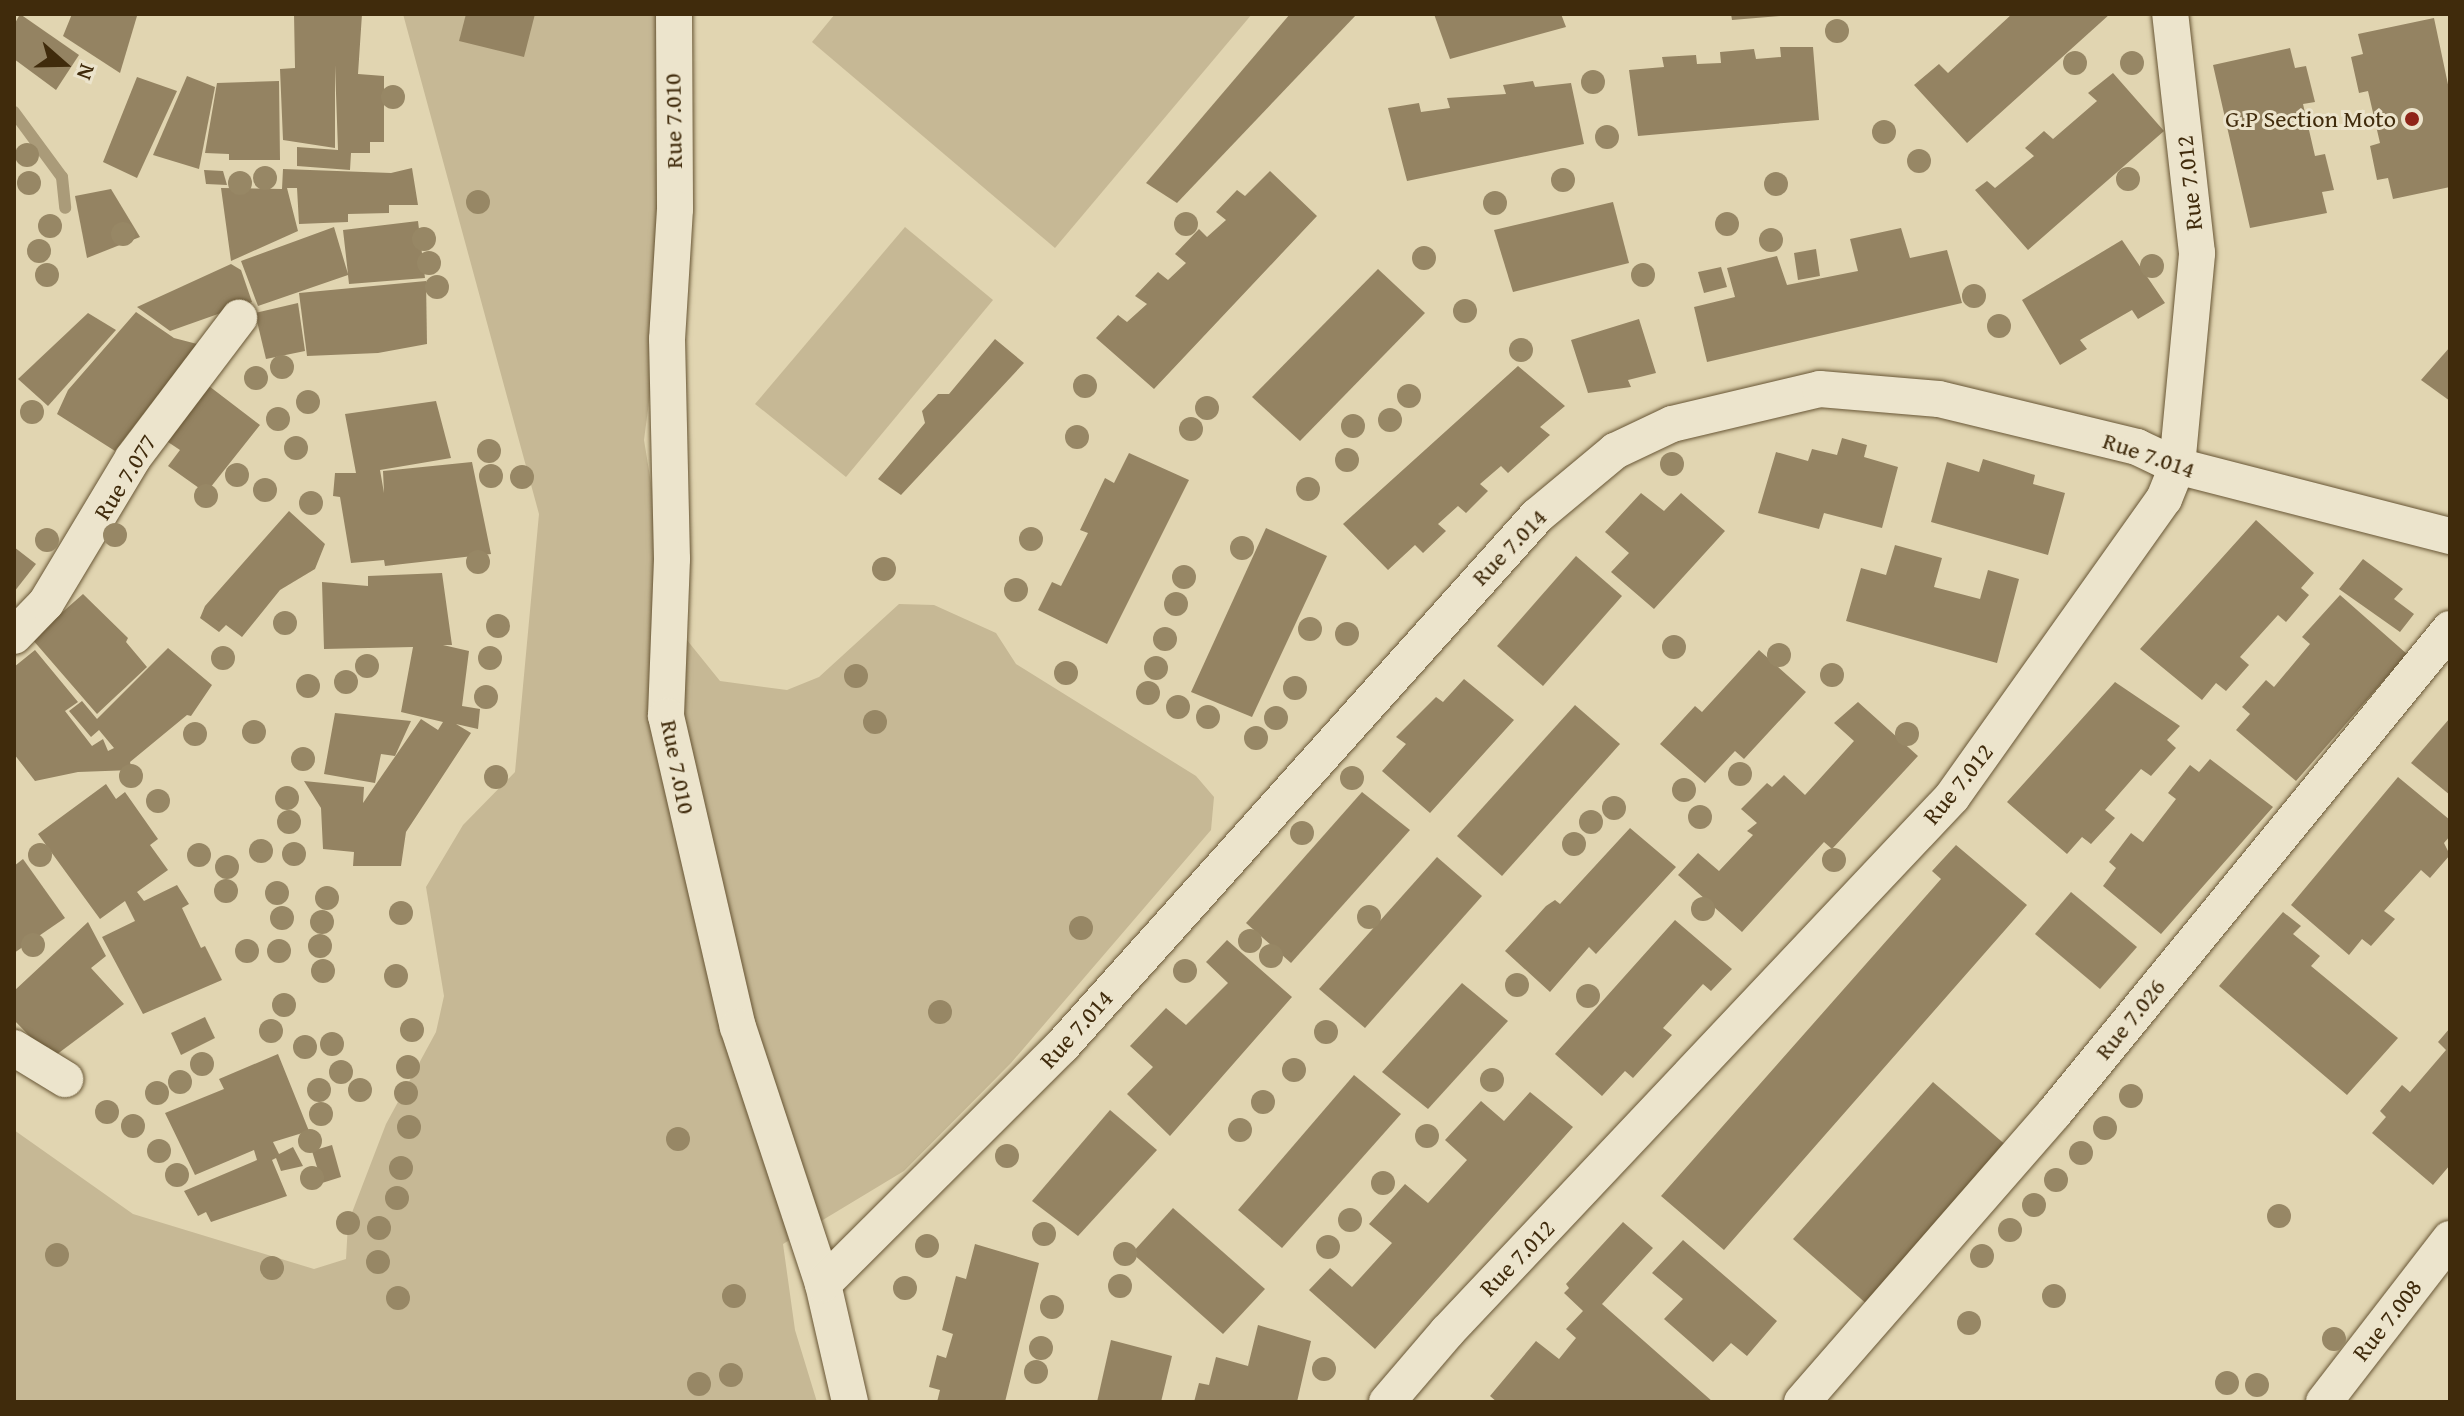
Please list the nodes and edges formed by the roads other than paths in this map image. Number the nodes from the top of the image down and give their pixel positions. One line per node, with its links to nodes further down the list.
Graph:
1 (674, 14): 11 (street, Rue 7.010)
2 (2170, 14): 4 (street, Rue 7.012)
3 (239, 318): 7 (street, Rue 7.077)
4 (2177, 466): 5 (street, Rue 7.014); 11 (street, Rue 7.014); 13 (street, Rue 7.012)
5 (2450, 536)
6 (2450, 629): 14 (street, Rue 7.026)
7 (14, 636)
8 (14, 1048): 9 (street)
9 (65, 1079)
10 (2450, 1239): 15 (street, Rue 7.008)
11 (823, 1284): 12 (street, Rue 7.010)
12 (850, 1402)
13 (1387, 1402)
14 (1802, 1402)
15 (2324, 1402)

